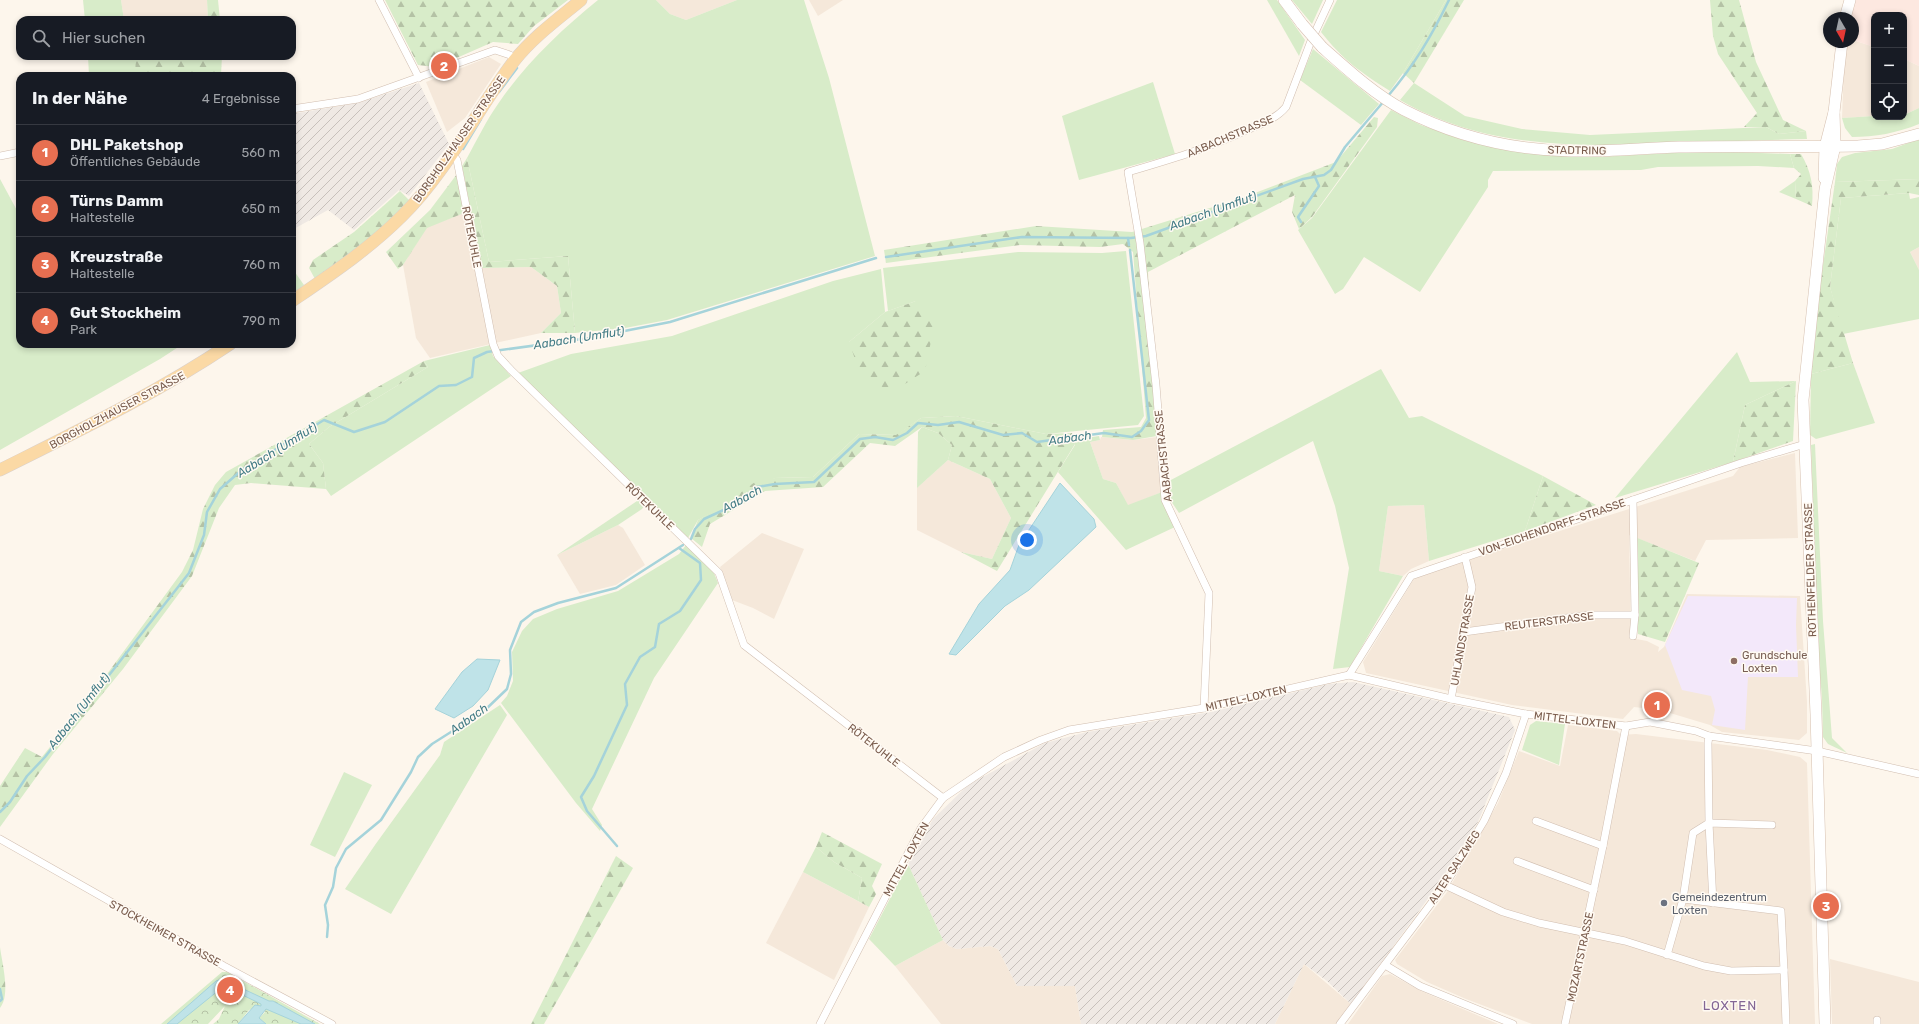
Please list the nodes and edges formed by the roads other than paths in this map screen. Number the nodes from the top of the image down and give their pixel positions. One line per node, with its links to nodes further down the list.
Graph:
1 (379, 0): 9 (street)
2 (581, 0): 8 (main road, BORGHOLZHAUSER STRASSE)
3 (1284, 0): 12 (street, STADTRING, bridge)
4 (1330, 0): 27 (street, AABACHSTRASSE)
5 (1850, 0): 6 (street)
6 (1847, 12)
7 (1841, 48): 12 (street, ROTHENFELDER STRASSE)
8 (515, 60): 9 (street); 14 (main road, BORGHOLZHAUSER STRASSE)
9 (420, 78): 10 (street)
10 (296, 108)
11 (1919, 134): 12 (street, STADTRING)
12 (1830, 146): 18 (street, ROTHENFELDER STRASSE)
13 (16, 153): 15 (street)
14 (452, 153): 16 (main road, BORGHOLZHAUSER STRASSE); 33 (street, RÖTEKUHLE)
15 (0, 156)
16 (296, 298)
17 (224, 348): 19 (main road, BORGHOLZHAUSER STRASSE)
18 (1805, 444): 20 (street, VON-EICHENDORFF-STRASSE); 31 (street, ROTHENFELDER STRASSE)
19 (0, 470)
20 (1633, 500): 21 (street, VON-EICHENDORFF-STRASSE); 22 (street)
21 (1465, 557): 23 (street, UHLANDSTRASSE); 25 (street, VON-EICHENDORFF-STRASSE)
22 (1635, 615): 23 (street, REUTERSTRASSE); 24 (street)
23 (1464, 632): 26 (street, UHLANDSTRASSE)
24 (1633, 636)
25 (1349, 675): 26 (street, MITTEL-LOXTEN); 27 (street, MITTEL-LOXTEN)
26 (1451, 699): 28 (street, MITTEL-LOXTEN)
27 (1204, 708): 33 (street, MITTEL-LOXTEN)
28 (1526, 714): 29 (street, MITTEL-LOXTEN); 40 (street, ALTER SALZWEG)
29 (1626, 726): 30 (street, MITTEL-LOXTEN); 38 (street, MOZARTSTRASSE)
30 (1709, 736): 31 (street, MITTEL-LOXTEN); 35 (street)
31 (1817, 751): 32 (street, MITTEL-LOXTEN); 54 (street, ROTHENFELDER STRASSE)
32 (1919, 774)
33 (943, 798): 49 (street, MITTEL-LOXTEN)
34 (1536, 821): 38 (street)
35 (1709, 823): 36 (street); 42 (street); 43 (street)
36 (1772, 825)
37 (0, 839): 48 (street, STOCKHEIMER STRASSE)
38 (1603, 846): 41 (street, MOZARTSTRASSE)
39 (1517, 861): 41 (street)
40 (1445, 886): 44 (street); 46 (street, ALTER SALZWEG)
41 (1594, 890): 44 (street, MOZARTSTRASSE)
42 (1684, 899): 43 (street); 45 (street)
43 (1713, 903): 47 (street)
44 (1585, 934): 45 (street); 52 (street, MOZARTSTRASSE)
45 (1667, 955): 47 (street)
46 (1385, 965): 50 (street, ALTER SALZWEG); 51 (street)
47 (1784, 970): 53 (street)
48 (332, 1024)
49 (820, 1024)
50 (1340, 1024)
51 (1513, 1024)
52 (1565, 1024)
53 (1786, 1024)
54 (1825, 1024)

